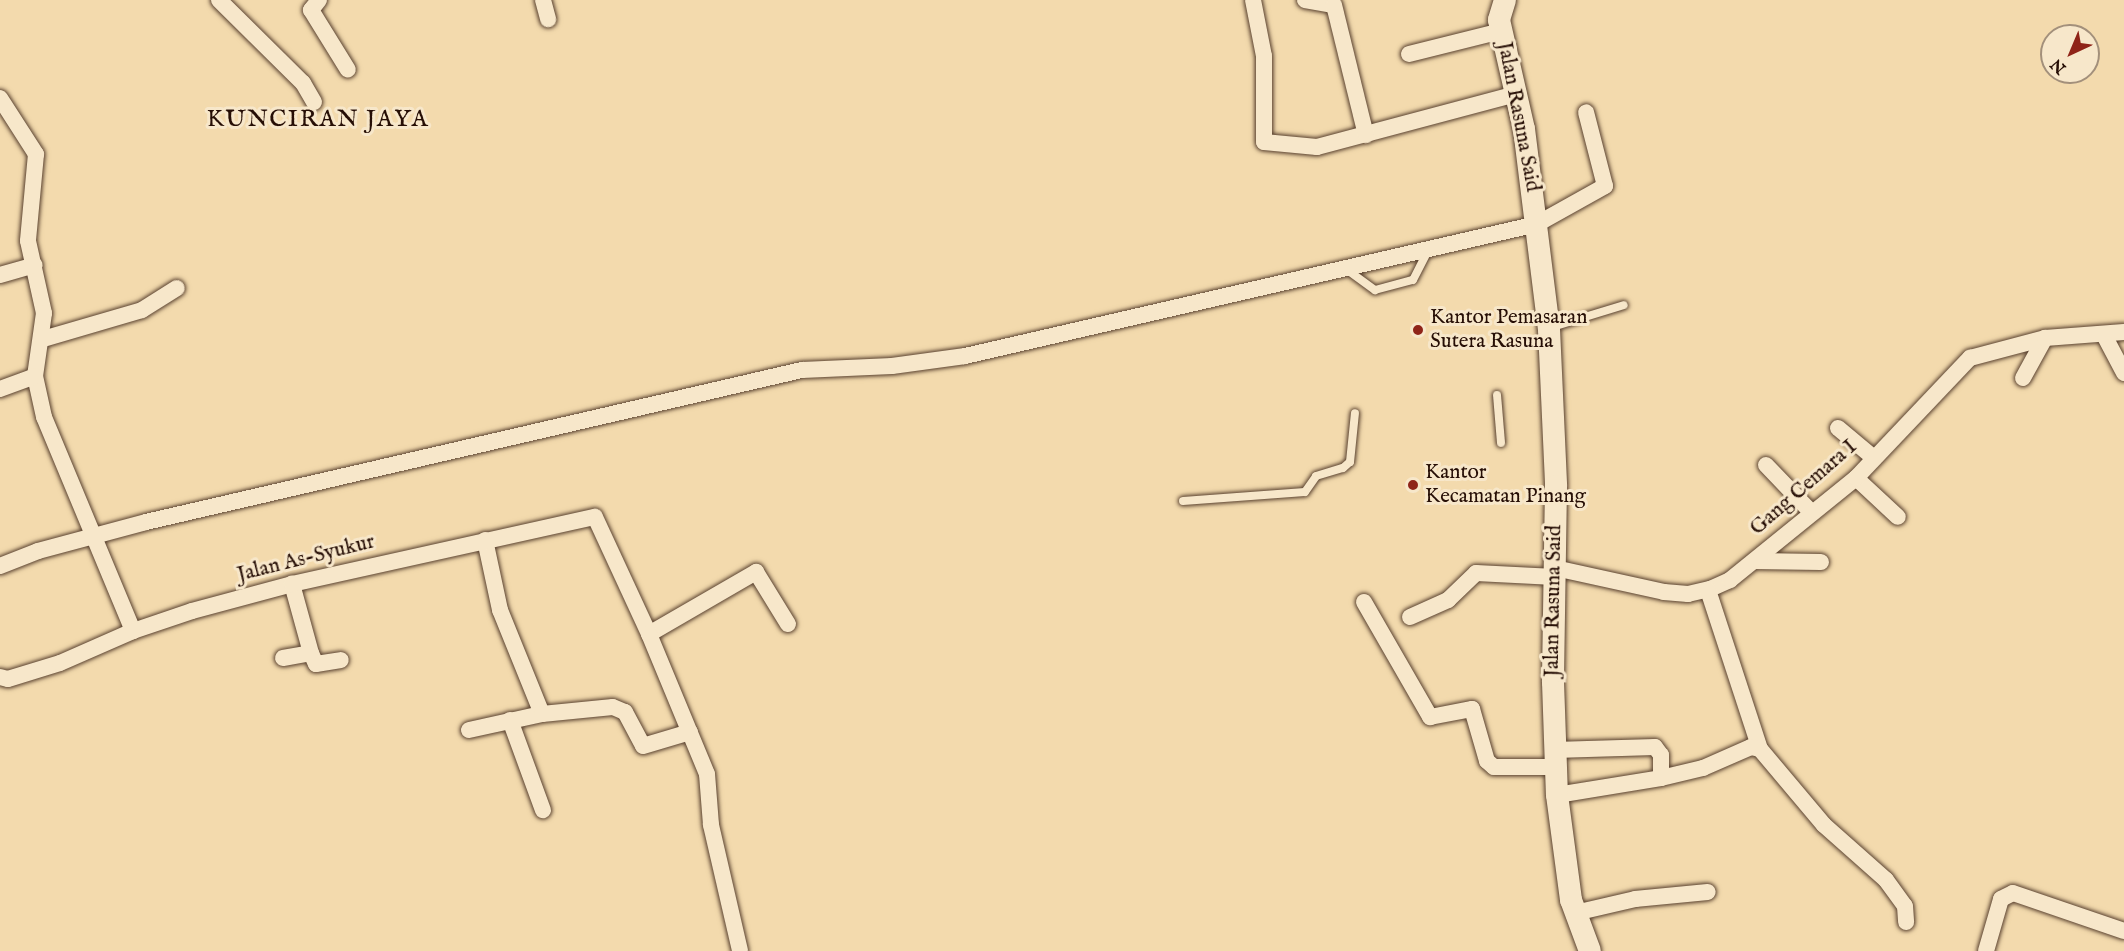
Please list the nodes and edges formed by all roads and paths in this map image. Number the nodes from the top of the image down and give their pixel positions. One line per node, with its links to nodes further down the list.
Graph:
1 (219, 0): 13 (street)
2 (319, 0): 10 (street)
3 (543, 0): 7 (street)
4 (1253, 0): 15 (street)
5 (1305, 0): 15 (street)
6 (1505, 0): 8 (main road, Jalan Rasuna Said)
7 (548, 19)
8 (1500, 31): 9 (street); 11 (main road, Jalan Rasuna Said)
9 (1409, 54)
10 (348, 70)
11 (1515, 94): 15 (street); 16 (main road, Jalan Rasuna Said)
12 (0, 98): 18 (street)
13 (314, 102)
14 (1586, 112): 16 (street)
15 (1366, 135)
16 (1538, 224): 17 (street); 23 (main road, Jalan Rasuna Said)
17 (1430, 249): 19 (street); 19 (lane)
18 (35, 265): 20 (street); 27 (street)
19 (1346, 268): 42 (street)
20 (0, 275)
21 (177, 288): 27 (street)
22 (1624, 306): 23 (lane)
23 (1549, 328): 47 (main road, Jalan Rasuna Said)
24 (2124, 332): 25 (street, Gang Cemara I)
25 (2104, 334): 26 (street, Gang Cemara I); 28 (street)
26 (2045, 338): 30 (street); 36 (street, Gang Cemara I)
27 (43, 339): 29 (street)
28 (2124, 373)
29 (35, 376): 31 (street); 42 (street)
30 (2023, 378)
31 (0, 389)
32 (1497, 394): 35 (lane)
33 (1355, 413): 39 (lane)
34 (1838, 428): 36 (street)
35 (1501, 443)
36 (1874, 458): 38 (street, Gang Cemara I)
37 (1766, 465): 40 (street)
38 (1856, 478): 40 (street, Gang Cemara I); 41 (street)
39 (1183, 501)
40 (1812, 513): 44 (street, Gang Cemara I)
41 (1898, 518)
42 (93, 536): 46 (street); 53 (street)
43 (484, 540): 48 (street, Jalan As-Syukur); 54 (street, Jalan As-Syukur); 59 (street)
44 (1754, 561): 45 (street); 49 (street, Gang Cemara I)
45 (1821, 562)
46 (0, 566)
47 (1555, 573): 49 (street, Gang Cemara I); 51 (street, Gang Cemara I); 64 (main road, Jalan Rasuna Said)
48 (292, 584): 53 (street, Jalan As-Syukur); 55 (street)
49 (1708, 590): 63 (street)
50 (1364, 602): 64 (street)
51 (1410, 617)
52 (788, 624): 54 (street)
53 (133, 631): 58 (street, Jalan As-Syukur)
54 (650, 634): 62 (street, Jalan As-Syukur)
55 (311, 653): 56 (street); 57 (street)
56 (283, 658)
57 (341, 660)
58 (0, 677)
59 (542, 714): 60 (street); 62 (street)
60 (510, 720): 61 (street); 67 (street)
61 (469, 730)
62 (690, 732): 72 (street, Jalan As-Syukur)
63 (1760, 749): 65 (street); 70 (street)
64 (1554, 759): 65 (street); 66 (main road, Jalan Rasuna Said)
65 (1661, 778): 66 (street)
66 (1557, 795): 69 (main road, Jalan Rasuna Said)
67 (543, 810)
68 (1708, 892): 69 (street)
69 (1575, 913): 73 (main road, Jalan Rasuna Said)
70 (1906, 922)
71 (2124, 930): 74 (street)
72 (740, 951)
73 (1590, 951)
74 (1986, 951)

